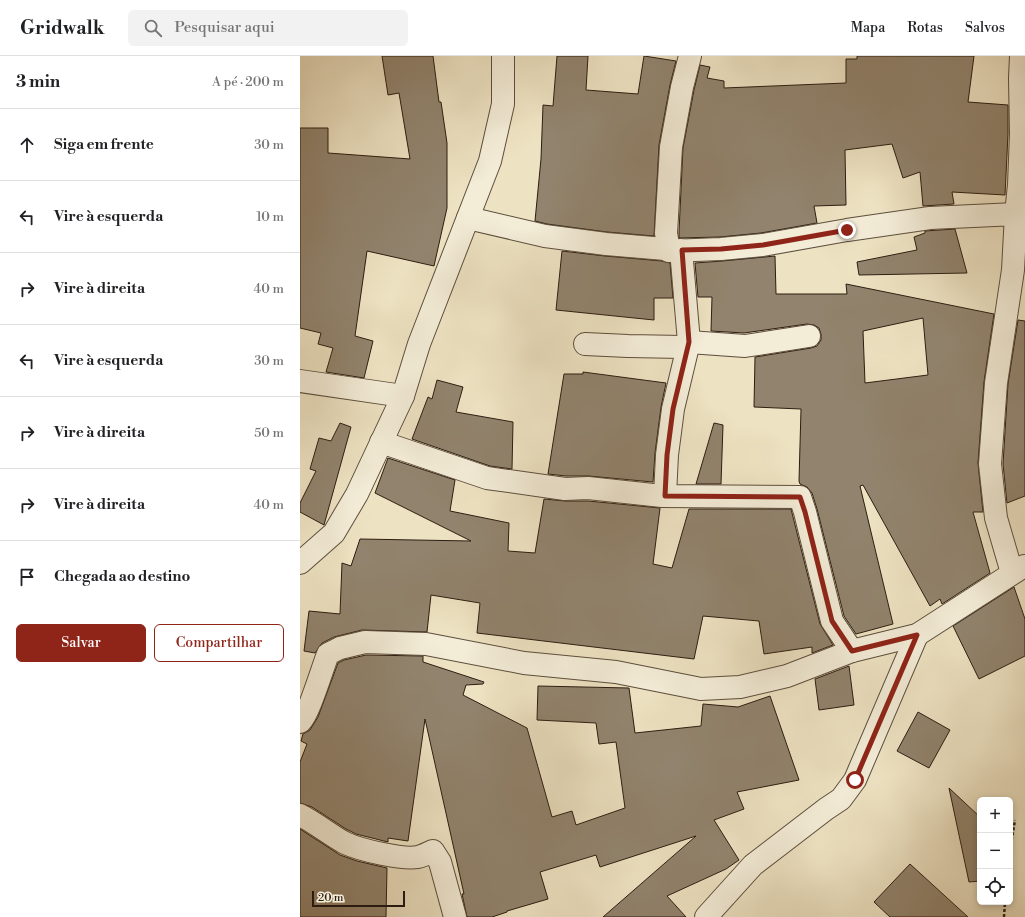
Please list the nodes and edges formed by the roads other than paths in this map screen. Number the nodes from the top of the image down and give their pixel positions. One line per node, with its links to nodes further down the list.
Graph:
1 (504, 56): 5 (street)
2 (690, 56): 6 (street)
3 (1021, 56): 4 (street)
4 (1016, 214): 6 (street); 15 (street)
5 (468, 218): 6 (street); 11 (street)
6 (675, 250): 8 (street)
7 (809, 336): 8 (street)
8 (689, 342): 9 (street); 13 (street)
9 (585, 344)
10 (300, 381): 11 (street)
11 (403, 396): 12 (street)
12 (381, 442): 13 (street); 14 (street)
13 (665, 496): 17 (street)
14 (300, 563)
15 (1018, 569): 16 (street)
16 (917, 635): 17 (street); 21 (street)
17 (852, 651): 18 (street)
18 (300, 722)
19 (300, 815): 20 (street)
20 (455, 917)
21 (706, 917)

